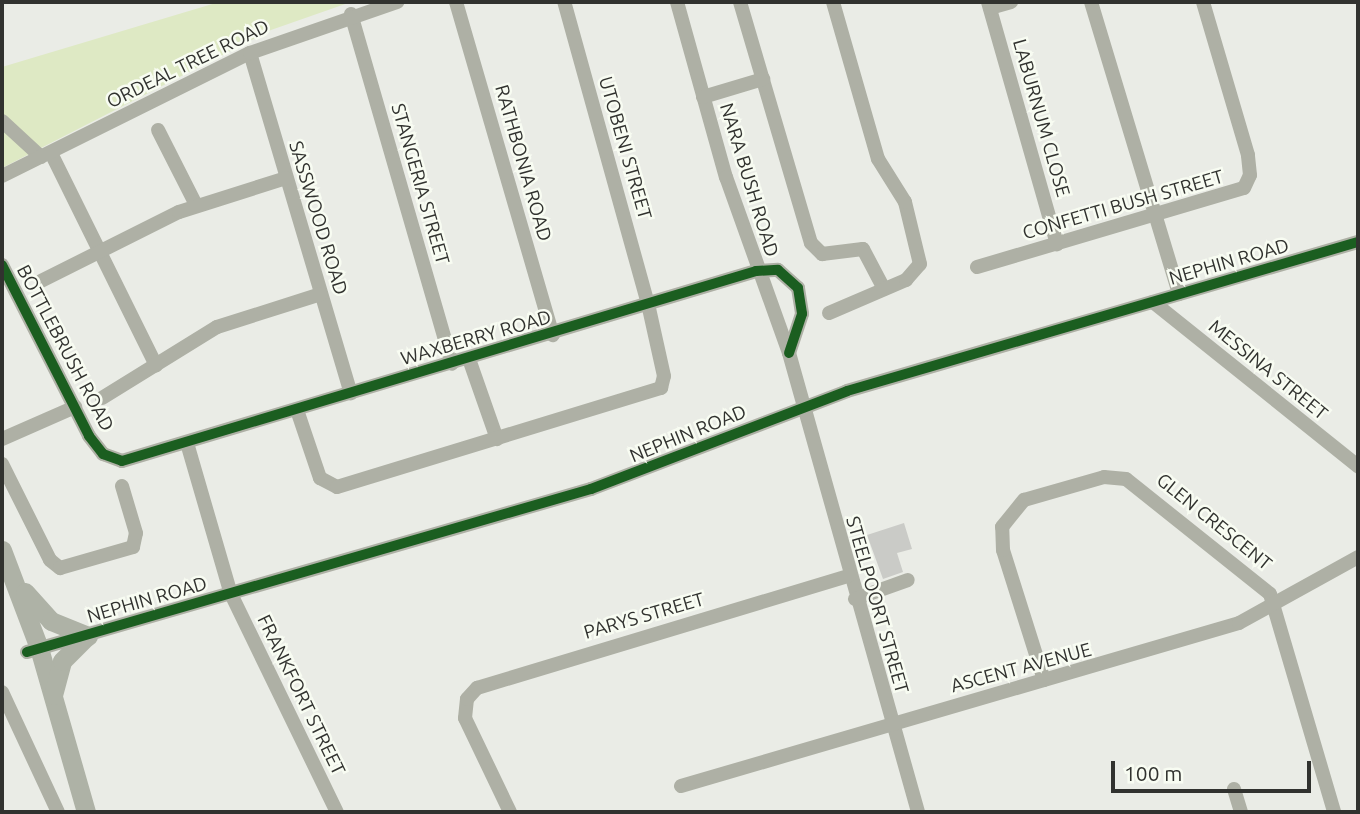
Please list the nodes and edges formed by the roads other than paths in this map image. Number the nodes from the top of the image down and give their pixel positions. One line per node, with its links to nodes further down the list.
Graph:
1 (397, 2): 11 (street, ORDEAL TREE ROAD)
2 (456, 2): 35 (street, RATHBONIA ROAD)
3 (564, 2): 33 (street, UTOBENI STREET)
4 (677, 2): 14 (street, NARA BUSH ROAD)
5 (740, 2): 13 (street)
6 (833, 2): 29 (street)
7 (1011, 2): 10 (street)
8 (1091, 2): 21 (street)
9 (1203, 2): 21 (street, CONFETTI BUSH STREET)
10 (989, 5): 23 (street, LABURNUM CLOSE)
11 (351, 14): 12 (street, ORDEAL TREE ROAD); 38 (street, STANGERIA STREET)
12 (250, 53): 17 (street, ORDEAL TREE ROAD); 19 (street, SASSWOOD ROAD)
13 (763, 79): 14 (street); 29 (street)
14 (703, 97): 27 (street, NARA BUSH ROAD)
15 (2, 121): 17 (street)
16 (158, 130): 20 (street)
17 (46, 155): 18 (street, ORDEAL TREE ROAD); 24 (street)
18 (2, 176)
19 (286, 178): 20 (street); 30 (street, SASSWOOD ROAD)
20 (196, 205): 24 (street)
21 (1155, 215): 23 (street, CONFETTI BUSH STREET); 31 (street)
22 (1358, 242): 31 (street, NEPHIN ROAD)
23 (1057, 244): 26 (street, CONFETTI BUSH STREET)
24 (100, 252): 28 (street); 39 (street)
25 (2, 265): 42 (street, BOTTLEBRUSH ROAD)
26 (978, 267)
27 (756, 271): 33 (street, WAXBERRY ROAD); 36 (street, NARA BUSH ROAD); 36 (street)
28 (41, 281)
29 (884, 289): 34 (street)
30 (321, 294): 39 (street); 40 (street, SASSWOOD ROAD)
31 (1180, 294): 32 (street, NEPHIN ROAD)
32 (1153, 302): 43 (street, NEPHIN ROAD); 50 (street, MESSINA STREET)
33 (649, 304): 35 (street, WAXBERRY ROAD); 46 (street, UTOBENI STREET)
34 (829, 313)
35 (553, 335): 37 (street, WAXBERRY ROAD)
36 (789, 353): 43 (street, NARA BUSH ROAD)
37 (469, 359): 38 (street, WAXBERRY ROAD); 46 (street)
38 (452, 364): 40 (street, WAXBERRY ROAD)
39 (156, 365): 41 (street)
40 (351, 393): 44 (street, WAXBERRY ROAD)
41 (102, 398)
42 (75, 407): 45 (street); 48 (street, BOTTLEBRUSH ROAD)
43 (802, 407): 54 (street, STEELPOORT STREET); 56 (street, NEPHIN ROAD)
44 (296, 410): 46 (street); 47 (street, WAXBERRY ROAD)
45 (2, 439)
46 (497, 439)
47 (187, 443): 48 (street, WAXBERRY ROAD); 56 (street, FRANKFORT STREET)
48 (97, 447)
49 (2, 464): 51 (street)
50 (1358, 466)
51 (122, 486)
52 (1358, 557): 58 (street, ASCENT AVENUE)
53 (4, 564): 59 (main road); 60 (main road)
54 (849, 576): 57 (street, STEELPOORT STREET); 71 (street, PARYS STREET)
55 (908, 580): 57 (street)
56 (231, 594): 59 (street, NEPHIN ROAD); 70 (street, FRANKFORT STREET)
57 (855, 599): 64 (street, STEELPOORT STREET)
58 (1276, 606): 61 (street, ASCENT AVENUE); 61 (street, GLEN CRESCENT); 74 (street)
59 (87, 636): 60 (street, NEPHIN ROAD); 63 (main road)
60 (33, 650): 63 (main road); 68 (main road)
61 (1044, 680): 64 (street, ASCENT AVENUE)
62 (2, 692): 67 (street)
63 (54, 705): 69 (main road)
64 (892, 724): 65 (street, ASCENT AVENUE); 72 (street, STEELPOORT STREET)
65 (681, 786)
66 (1234, 789): 73 (street)
67 (58, 812)
68 (75, 812)
69 (86, 812)
70 (337, 812)
71 (510, 812)
72 (918, 812)
73 (1241, 812)
74 (1334, 812)

